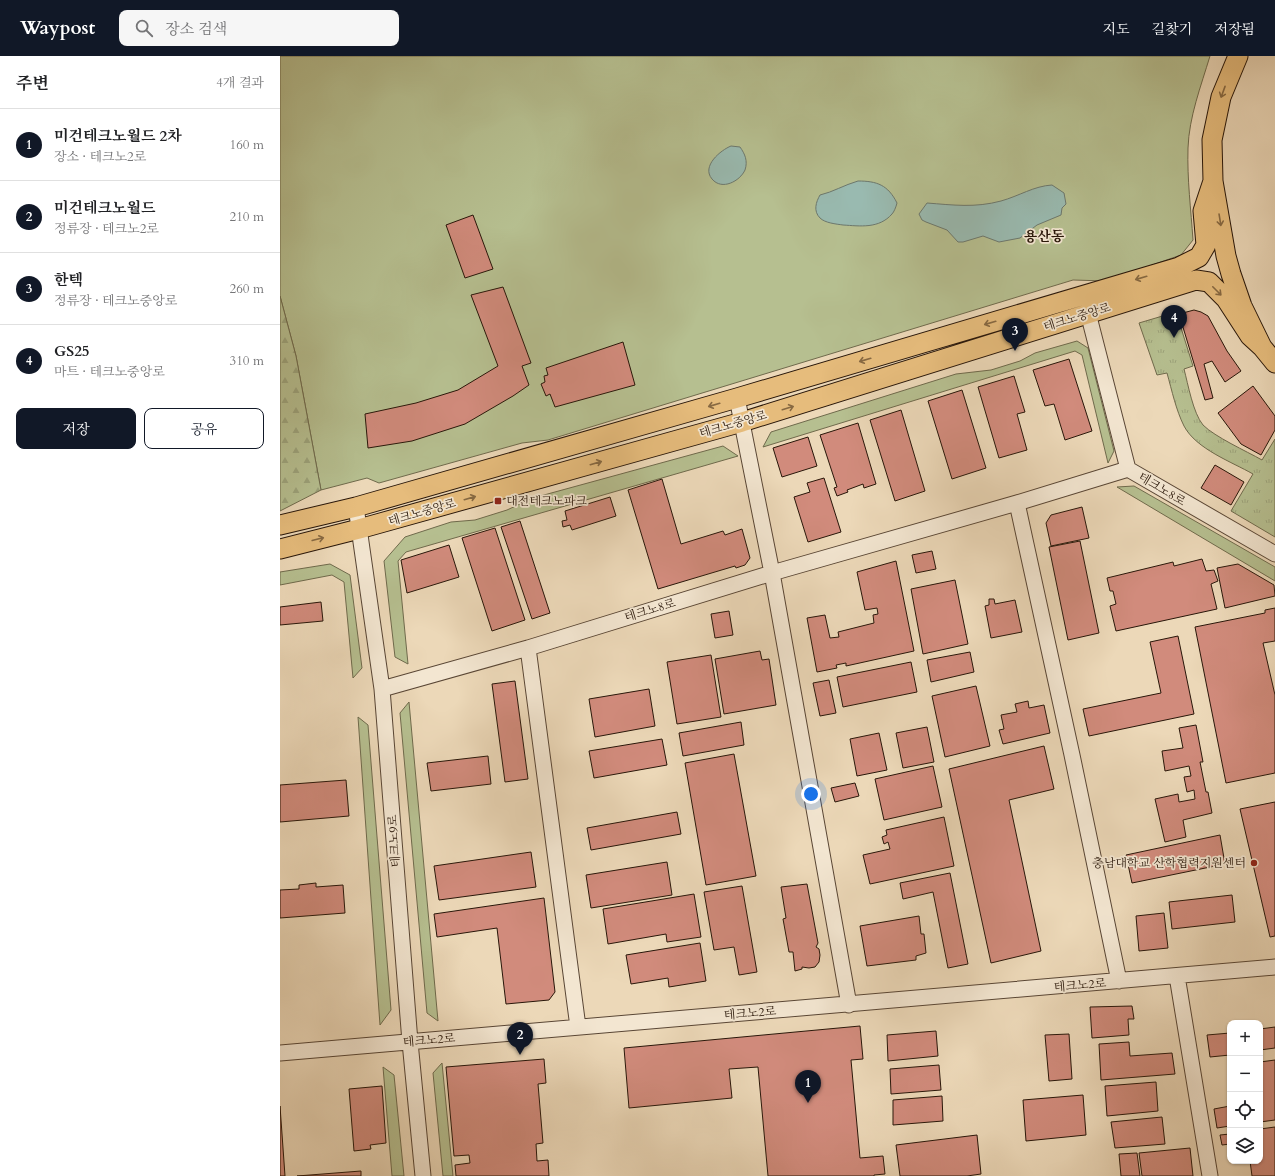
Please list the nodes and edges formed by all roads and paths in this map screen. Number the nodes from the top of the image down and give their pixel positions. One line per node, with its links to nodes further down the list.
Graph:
1 (1238, 56): 2 (main road, one-way to 2)
2 (1213, 182): 3 (main road); 5 (main road, one-way to 5)
3 (1181, 275): 4 (main road, 테크노중앙로); 5 (main road, one-way to 5); 7 (main road, 테크노중앙로, one-way to 7)
4 (1088, 313): 8 (main road, 테크노중앙로, one-way to 4); 9 (street)
5 (1262, 346): 6 (main road)
6 (1275, 363)
7 (738, 398): 8 (street); 11 (main road, 테크노중앙로, one-way to 11)
8 (742, 422): 13 (main road, 테크노중앙로, one-way to 8); 16 (street)
9 (1128, 469): 10 (street, 테크노8로); 15 (street, 테크노8로)
10 (1017, 503): 16 (street, 테크노8로); 21 (street, 테크노2로)
11 (356, 507): 12 (main road, 테크노중앙로); 13 (street, 테크노9로)
12 (280, 526)
13 (359, 529): 14 (main road, 테크노중앙로, one-way to 13); 18 (street, 테크노9로)
14 (280, 549)
15 (1275, 554)
16 (772, 573): 17 (street, 테크노8로); 22 (street)
17 (528, 648): 18 (street, 테크노8로); 23 (street)
18 (382, 689): 24 (street, 테크노9로)
19 (1275, 967): 20 (street, 테크노2로)
20 (1177, 976): 21 (street, 테크노2로); 27 (street)
21 (1119, 981): 22 (street, 테크노2로)
22 (849, 1005): 23 (street, 테크노2로)
23 (578, 1027): 24 (street, 테크노2로)
24 (410, 1042): 25 (street, 테크노2로); 26 (street, 테크노9로)
25 (280, 1053)
26 (423, 1176)
27 (1210, 1176)

